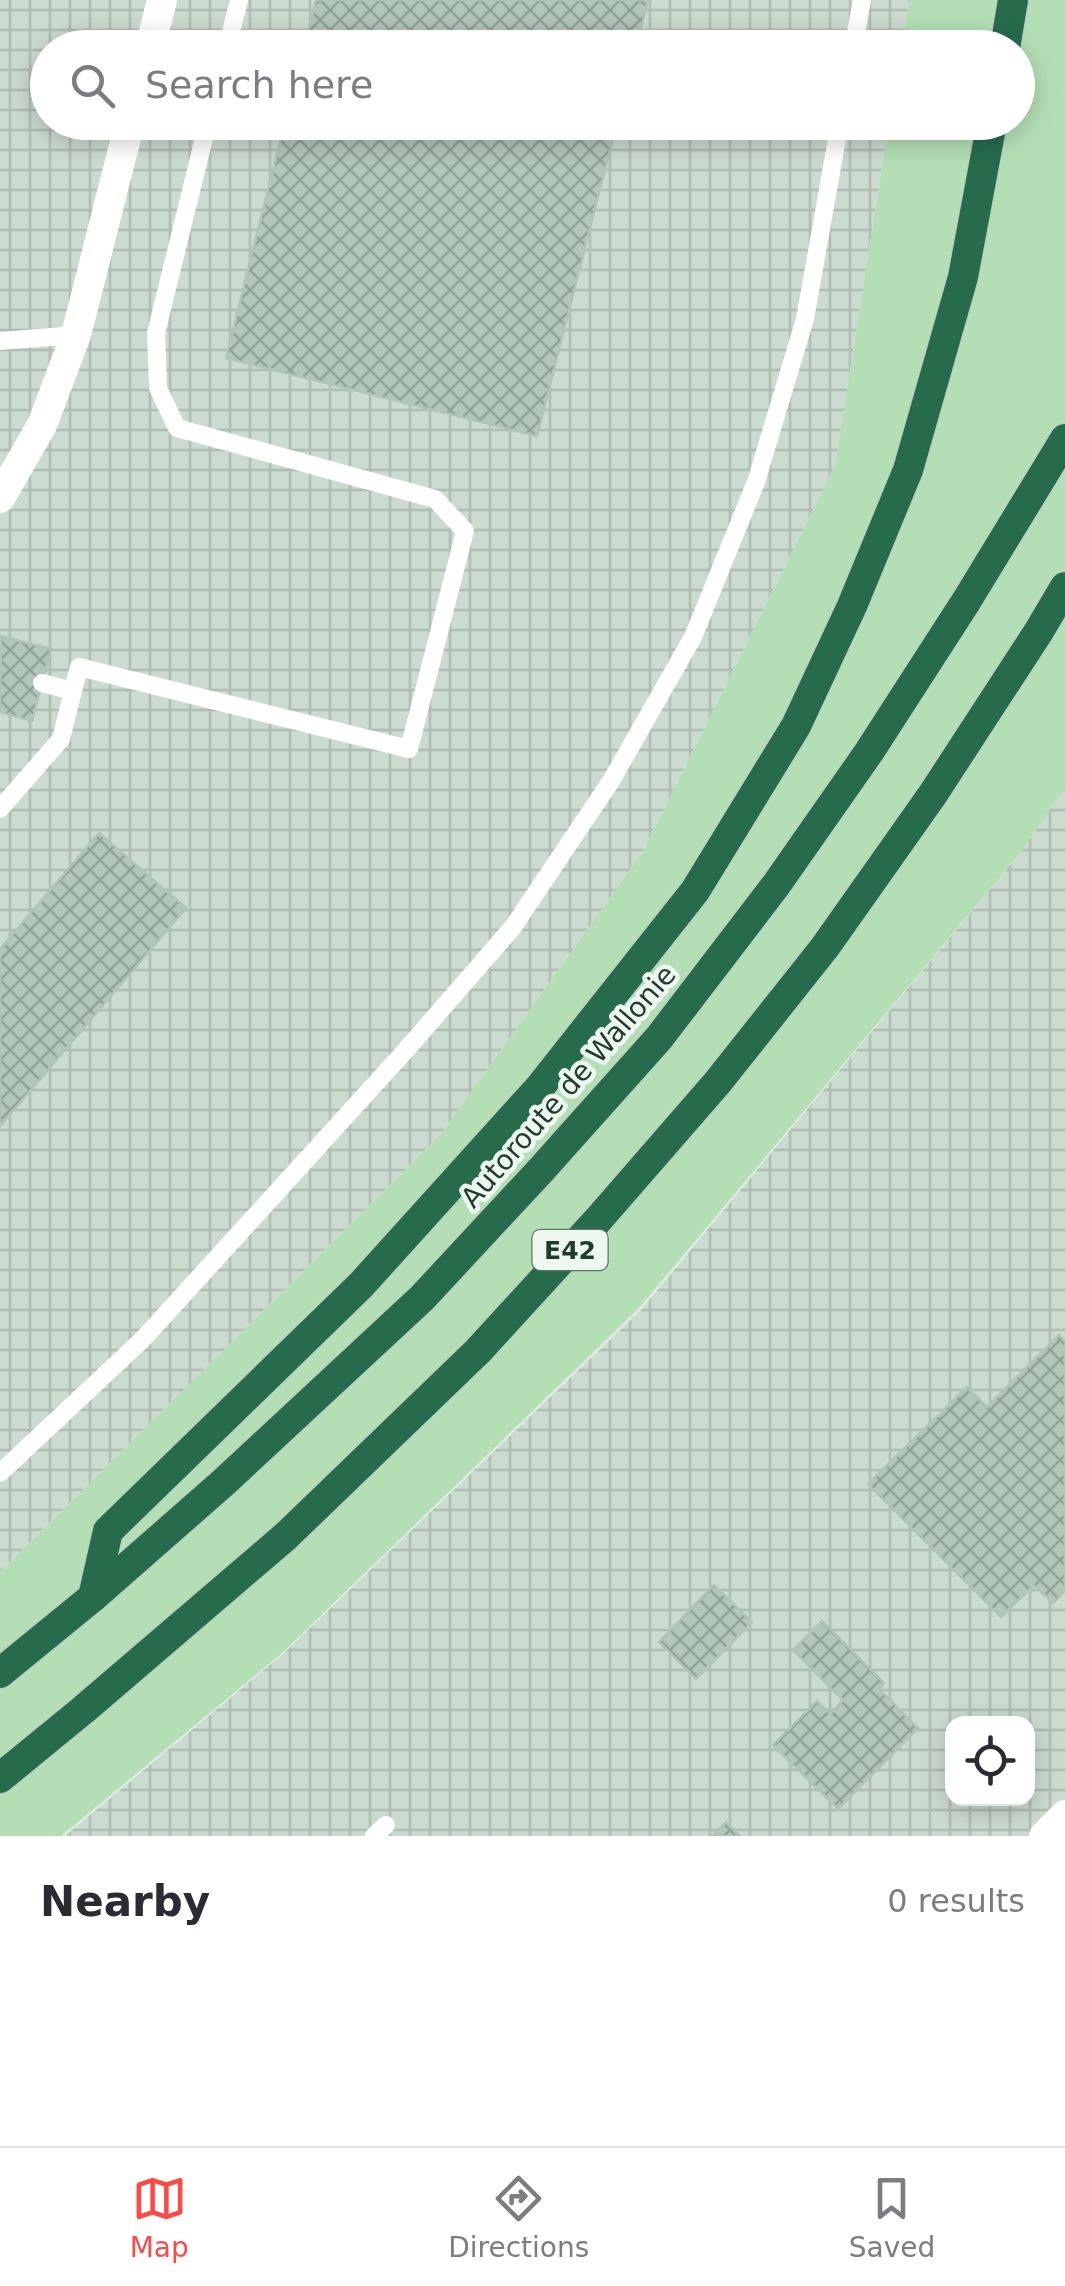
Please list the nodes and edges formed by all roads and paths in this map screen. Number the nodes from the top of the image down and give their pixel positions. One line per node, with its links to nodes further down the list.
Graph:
1 (162, 0): 5 (street)
2 (239, 0): 6 (lane)
3 (862, 0): 7 (lane)
4 (1013, 0): 8 (highway)
5 (154, 30)
6 (232, 30)
7 (856, 30)
8 (1008, 30)
9 (125, 140): 13 (street)
10 (204, 140): 19 (lane)
11 (837, 140): 21 (lane)
12 (989, 140): 22 (highway)
13 (76, 335): 14 (lane); 16 (street)
14 (0, 341)
15 (1065, 438): 22 (highway, Autoroute de Wallonie / E42)
16 (0, 498)
17 (1065, 586): 24 (highway, E42)
18 (42, 683): 19 (lane)
19 (73, 691): 20 (lane)
20 (0, 809)
21 (0, 1473)
22 (93, 1597): 23 (highway, Autoroute de Wallonie / E42)
23 (0, 1672)
24 (0, 1778)
25 (1065, 1816): 26 (street)
26 (1044, 1836)

